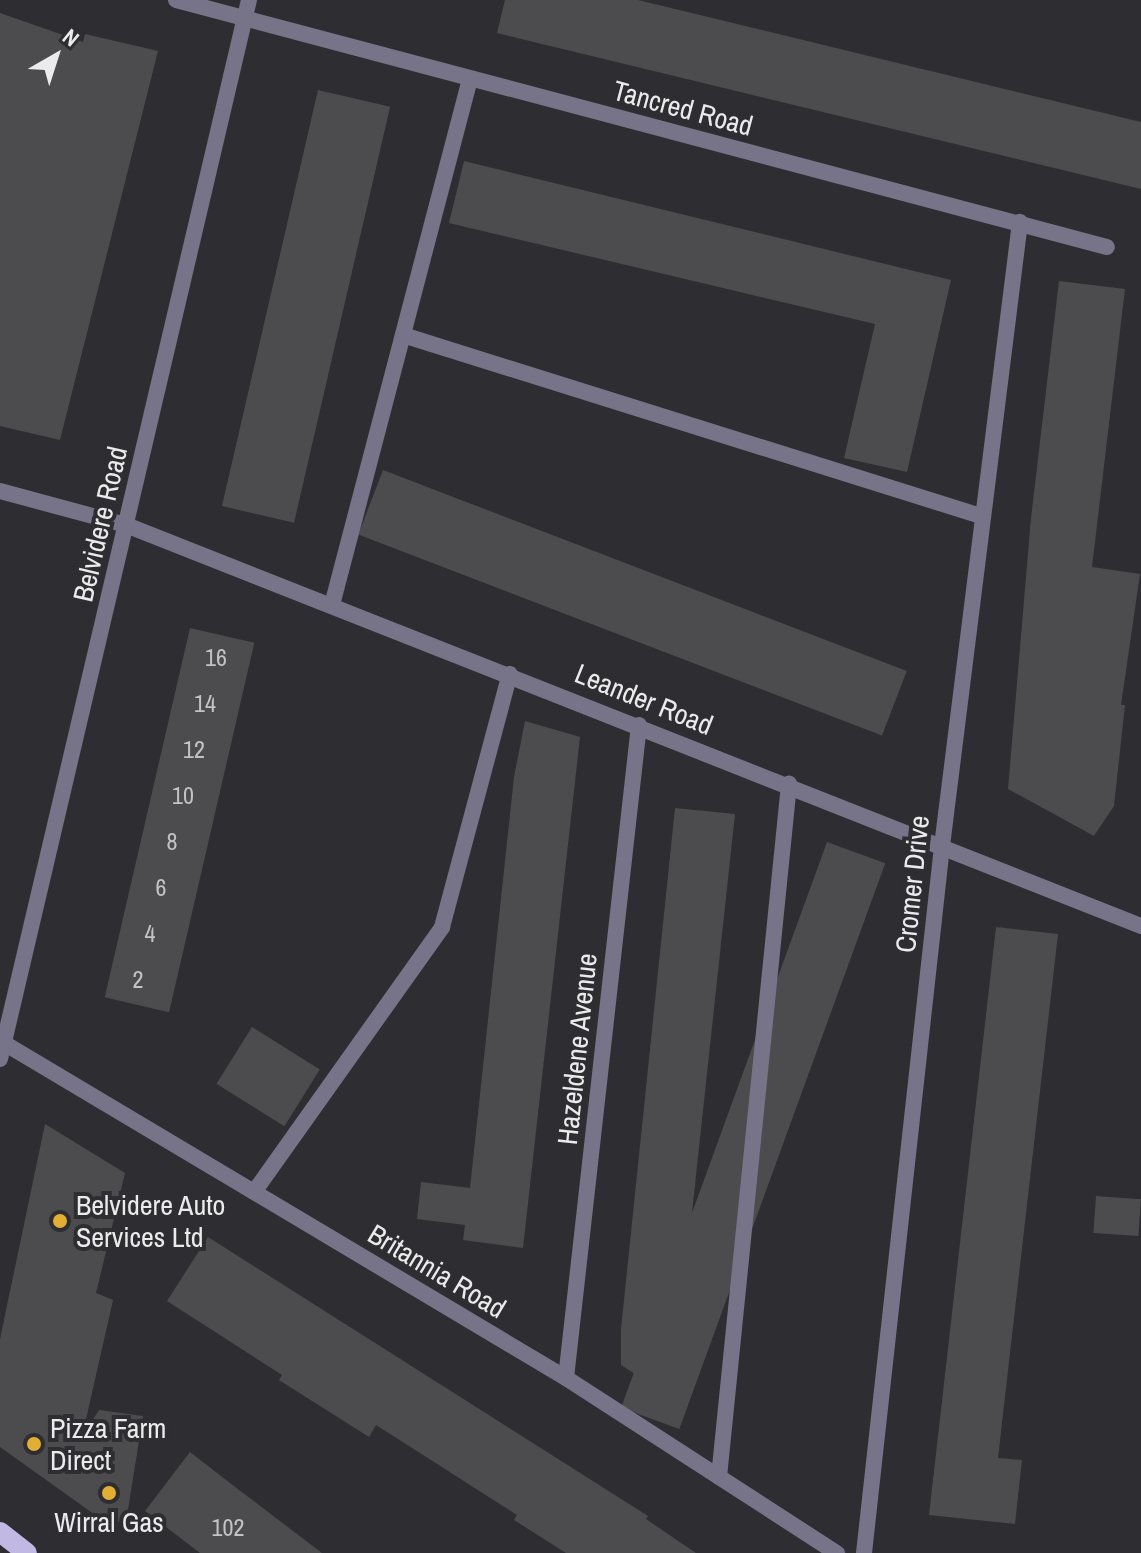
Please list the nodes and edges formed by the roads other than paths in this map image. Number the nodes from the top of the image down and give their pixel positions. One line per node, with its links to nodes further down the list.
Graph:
1 (176, 0): 3 (street, Tancred Road)
2 (249, 0): 3 (street, Belvidere Road)
3 (245, 21): 4 (street, Tancred Road); 10 (street, Belvidere Road)
4 (470, 79): 5 (street, Tancred Road); 7 (street)
5 (1020, 222): 6 (street, Tancred Road); 9 (street, Cromer Drive)
6 (1107, 247)
7 (403, 335): 9 (street); 11 (street)
8 (0, 491): 10 (street, Leander Road)
9 (981, 516): 15 (street, Cromer Drive)
10 (126, 525): 11 (street, Leander Road); 17 (street, Belvidere Road)
11 (332, 605): 12 (street, Leander Road)
12 (510, 674): 13 (street, Leander Road); 18 (street)
13 (639, 725): 14 (street, Leander Road); 19 (street, Hazeldene Avenue)
14 (789, 784): 15 (street, Leander Road); 20 (street)
15 (942, 846): 16 (street, Leander Road); 24 (street, Cromer Drive)
16 (1141, 926)
17 (2, 1051): 18 (street, Britannia Road)
18 (254, 1192): 19 (street, Britannia Road)
19 (566, 1378): 20 (street, Britannia Road)
20 (719, 1477): 23 (street, Britannia Road)
21 (0, 1532): 22 (main road)
22 (27, 1553)
23 (837, 1553)
24 (864, 1553)

